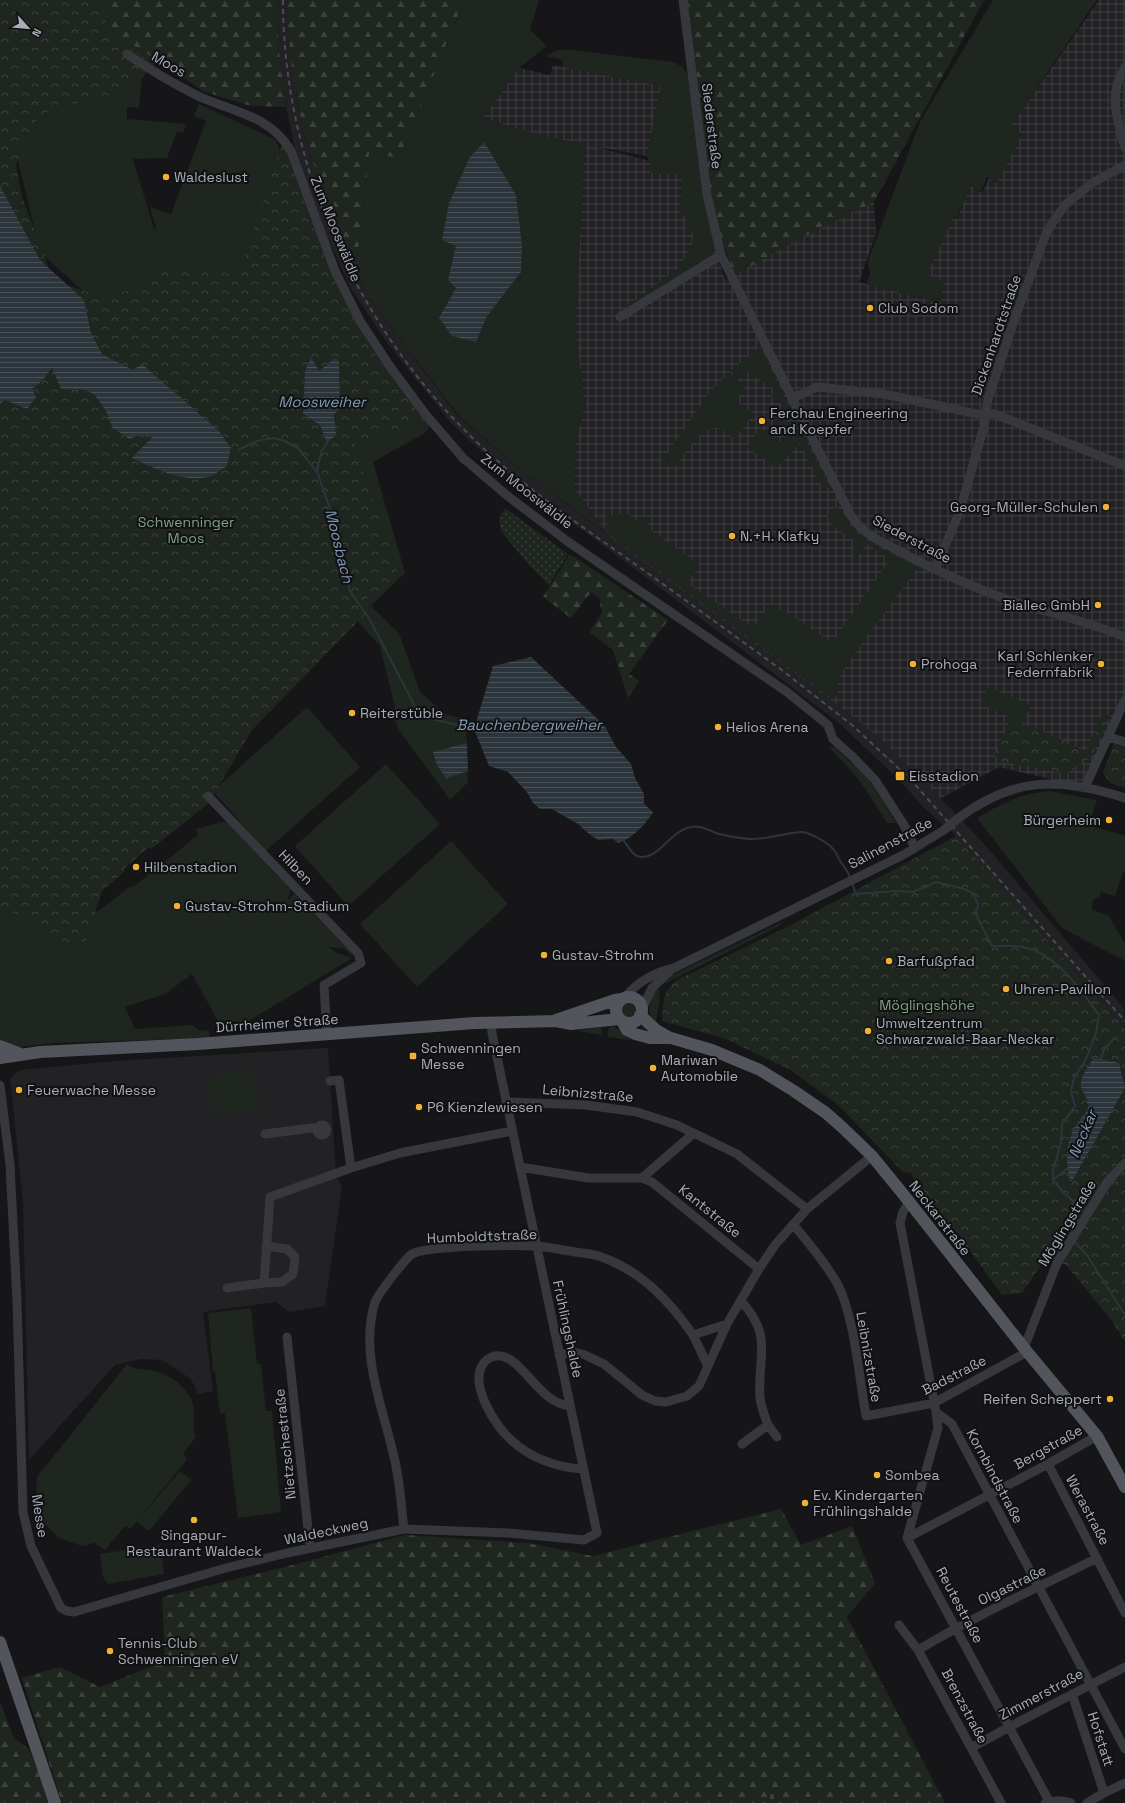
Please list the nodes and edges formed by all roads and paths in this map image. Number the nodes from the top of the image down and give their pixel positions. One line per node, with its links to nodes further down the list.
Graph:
1 (683, 0): 7 (street, Siederstraße)
2 (126, 54): 4 (street, Moos)
3 (1125, 67): 5 (street)
4 (199, 96): 20 (street, Zum Mooswäldle)
5 (1125, 148)
6 (1125, 165): 10 (street, Dickenhardtstraße)
7 (721, 255): 8 (street); 9 (street, Siederstraße)
8 (620, 317)
9 (793, 398): 10 (street); 12 (street, Siederstraße)
10 (986, 413): 11 (street); 12 (street, Dickenhardtstraße)
11 (1125, 466)
12 (936, 569): 13 (street, Siederstraße)
13 (1125, 637)
14 (1125, 700): 15 (street)
15 (1109, 737): 16 (street); 17 (street)
16 (1125, 742)
17 (1085, 787): 19 (street, Salinenstraße); 20 (street, Salinenstraße, bridge)
18 (208, 796): 27 (street, Hilben)
19 (1125, 798)
20 (915, 848): 21 (street, Salinenstraße)
21 (674, 968): 22 (street, Salinenstraße); 23 (street, Salinenstraße)
22 (623, 998): 23 (main road); 24 (main road); 25 (main road, Dürrheimer Straße)
23 (641, 1012): 24 (main road); 28 (main road, Neckarstraße)
24 (621, 1020): 25 (main road, Dürrheimer Straße); 28 (main road, Neckarstraße)
25 (556, 1021): 26 (main road, Dürrheimer Straße)
26 (491, 1022): 27 (main road, Dürrheimer Straße); 35 (street, Frühlingshalde)
27 (327, 1035): 30 (main road, Dürrheimer Straße)
28 (671, 1038): 40 (main road, Neckarstraße)
29 (0, 1046): 30 (main road)
30 (21, 1054): 31 (main road, Dürrheimer Straße)
31 (0, 1058)
32 (330, 1081): 43 (street)
33 (0, 1085): 34 (street, Messe)
34 (1, 1101): 77 (street, Messe)
35 (506, 1102): 37 (street, Frühlingshalde); 38 (street, Leibnizstraße)
36 (317, 1129): 39 (street)
37 (512, 1131): 42 (street, Frühlingshalde); 43 (street)
38 (694, 1133): 44 (street); 46 (street, Leibnizstraße)
39 (265, 1134)
40 (872, 1156): 45 (main road, Neckarstraße); 46 (street)
41 (1125, 1163): 57 (street, Möglingstraße)
42 (520, 1167): 44 (street, Kantstraße); 49 (street, Frühlingshalde)
43 (351, 1168): 48 (street)
44 (642, 1178): 50 (street, Kantstraße)
45 (909, 1202): 57 (main road, Neckarstraße); 61 (street)
46 (807, 1209): 47 (street)
47 (793, 1224): 50 (street); 62 (street, Leibnizstraße)
48 (266, 1246): 51 (street); 51 (street)
49 (537, 1246): 55 (street, Humboldtstraße); 58 (street, Frühlingshalde); 71 (street, Humboldtstraße)
50 (759, 1268): 53 (street)
51 (264, 1283): 52 (street)
52 (226, 1288)
53 (741, 1301): 54 (street); 63 (street)
54 (727, 1324): 55 (street); 59 (street)
55 (693, 1334): 59 (street, Humboldtstraße)
56 (287, 1337): 74 (street, Nietzschestraße)
57 (1025, 1350): 61 (street, Badstraße); 64 (main road, Neckarstraße)
58 (559, 1355): 59 (street); 60 (street, Frühlingshalde)
59 (708, 1366)
60 (570, 1406): 68 (street, Frühlingshalde); 68 (street)
61 (935, 1407): 62 (street, Badstraße); 70 (street, Kornbindstraße); 73 (street)
62 (866, 1416)
63 (768, 1425): 65 (street); 66 (street)
64 (1097, 1436): 67 (street, Bergstraße); 69 (main road, Neckarstraße)
65 (777, 1437)
66 (742, 1444)
67 (1048, 1464): 70 (street, Bergstraße); 75 (street, Werastraße)
68 (583, 1469): 72 (street, Frühlingshalde)
69 (1125, 1487)
70 (989, 1495): 73 (street, Bergstraße); 76 (street, Kornbindstraße)
71 (404, 1529): 72 (street, Waldeckweg); 74 (street, Waldeckweg)
72 (597, 1533)
73 (908, 1538): 80 (street, Reutestraße)
74 (310, 1547): 77 (street, Waldeckweg)
75 (1097, 1558): 76 (street, Olgastraße); 78 (street, Werastraße)
76 (1039, 1588): 80 (street, Olgastraße); 84 (street, Kornbindstraße)
77 (67, 1611)
78 (1125, 1613)
79 (899, 1625): 82 (street, Brenzstraße)
80 (957, 1627): 82 (street, Olgastraße); 86 (street, Reutestraße)
81 (0, 1642): 92 (main road)
82 (918, 1650): 87 (street, Brenzstraße)
83 (1125, 1667): 84 (street, Zimmerstraße)
84 (1090, 1684): 85 (street, Zimmerstraße); 88 (street, Kornbindstraße)
85 (1072, 1694): 86 (street, Zimmerstraße); 90 (street, Hofstatt)
86 (1008, 1727): 87 (street, Zimmerstraße); 91 (street, Reutestraße)
87 (971, 1748): 93 (street, Brenzstraße)
88 (1125, 1749)
89 (1125, 1784): 90 (street)
90 (1104, 1793): 95 (street)
91 (1047, 1802): 94 (street)
92 (55, 1803)
93 (1001, 1803)
94 (1071, 1803)
95 (1088, 1803)

